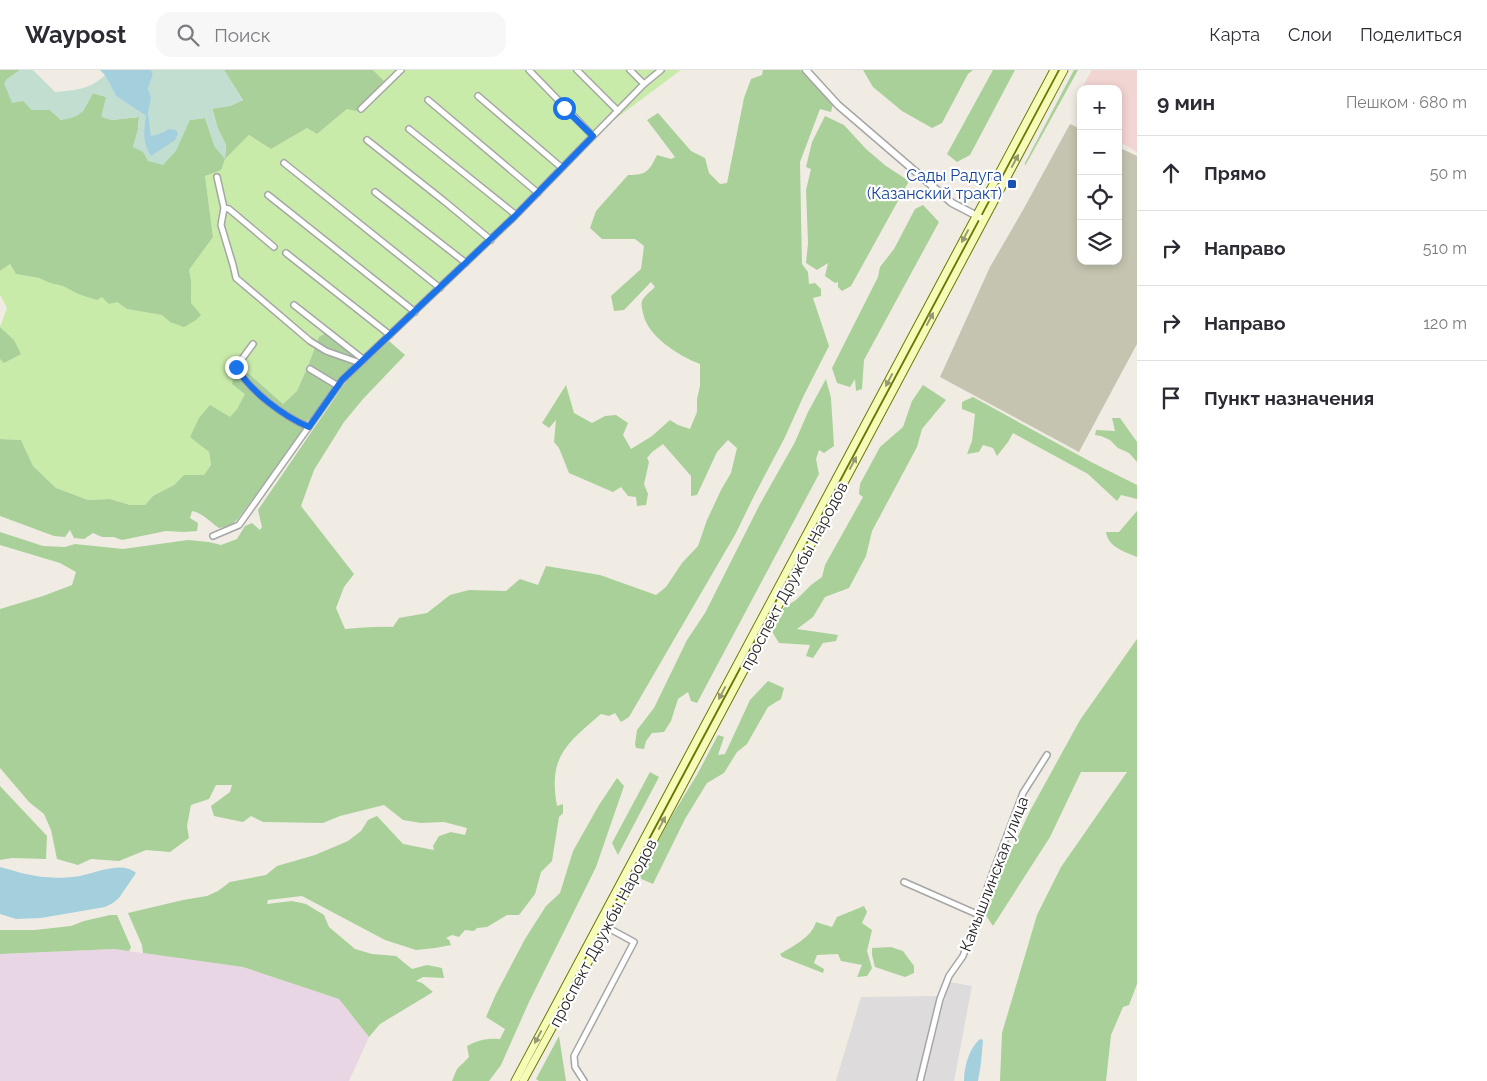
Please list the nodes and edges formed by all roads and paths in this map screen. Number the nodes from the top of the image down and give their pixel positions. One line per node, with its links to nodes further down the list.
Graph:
1 (401, 70): 12 (street)
2 (530, 70): 15 (street)
3 (577, 70): 13 (street)
4 (630, 70): 9 (street)
5 (806, 70): 25 (street)
6 (1054, 70): 25 (main road, проспект Дружбы Народов)
7 (1064, 70): 25 (main road, проспект Дружбы Народов, one-way to 7)
8 (658, 71): 9 (street)
9 (644, 84): 13 (street)
10 (478, 96): 18 (street)
11 (428, 100): 21 (street)
12 (361, 110)
13 (618, 111): 15 (street)
14 (409, 129): 24 (street)
15 (593, 136): 18 (street)
16 (367, 140): 26 (street)
17 (284, 163): 30 (street)
18 (562, 168): 21 (street)
19 (217, 177): 23 (street)
20 (374, 192): 29 (street)
21 (538, 193): 24 (street)
22 (268, 195): 32 (street)
23 (224, 208): 27 (street); 35 (street)
24 (516, 215): 26 (street)
25 (980, 217): 43 (main road, проспект Дружбы Народов, one-way to 43); 44 (main road, проспект Дружбы Народов, one-way to 25)
26 (490, 240): 29 (street)
27 (274, 247)
28 (286, 253): 33 (street)
29 (466, 263): 30 (street)
30 (440, 288): 32 (street)
31 (294, 304): 35 (street)
32 (415, 312): 33 (street)
33 (390, 335): 35 (street)
34 (253, 344): 38 (street)
35 (362, 362): 37 (street)
36 (310, 368): 37 (street)
37 (338, 386): 38 (street)
38 (309, 427): 39 (street)
39 (213, 536)
40 (1047, 754): 42 (street, Камышлинская улица)
41 (904, 882): 42 (street)
42 (979, 915): 48 (street, Камышлинская улица)
43 (599, 924): 44 (street); 45 (main road, проспект Дружбы Народов, one-way to 45)
44 (606, 928): 46 (main road, проспект Дружбы Народов); 47 (street)
45 (515, 1081)
46 (523, 1081)
47 (584, 1081)
48 (920, 1081)

